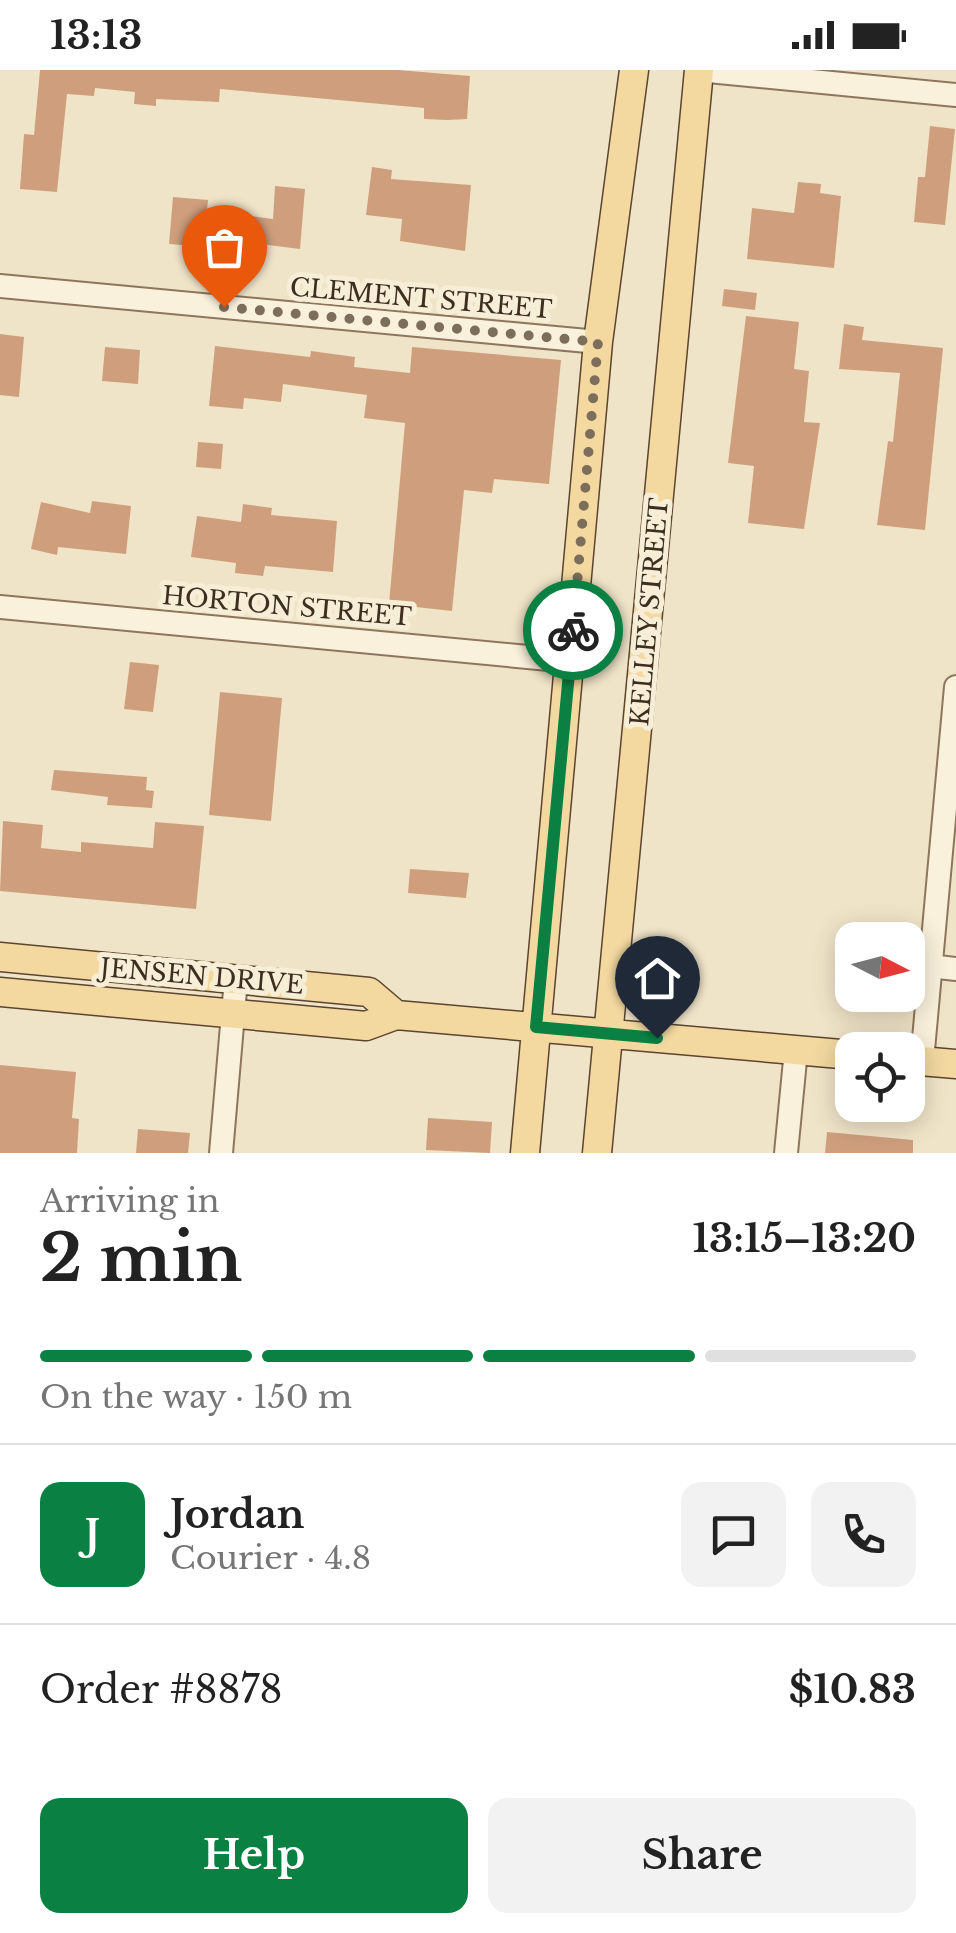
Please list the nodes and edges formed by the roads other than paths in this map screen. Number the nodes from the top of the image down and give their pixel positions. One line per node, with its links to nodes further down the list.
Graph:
1 (634, 70): 5 (main road)
2 (699, 70): 3 (street); 19 (main road, KELLEY STREET)
3 (956, 96)
4 (0, 286): 5 (street, CLEMENT STREET)
5 (598, 342): 7 (main road)
6 (0, 607): 7 (street, HORTON STREET)
7 (570, 661): 17 (main road)
8 (956, 687): 9 (street)
9 (946, 901): 11 (street)
10 (0, 957): 13 (main road, JENSEN DRIVE)
11 (930, 966): 12 (street); 18 (street)
12 (956, 969)
13 (236, 980): 15 (street); 16 (main road, JENSEN DRIVE)
14 (0, 992): 15 (main road, JENSEN DRIVE)
15 (232, 1014): 16 (main road, JENSEN DRIVE); 24 (street)
16 (396, 1015): 17 (main road, JENSEN DRIVE)
17 (536, 1027): 19 (main road, JENSEN DRIVE); 25 (main road)
18 (920, 1032)
19 (609, 1034): 20 (main road, JENSEN DRIVE); 26 (main road, KELLEY STREET)
20 (796, 1050): 21 (main road, JENSEN DRIVE); 27 (street)
21 (835, 1053)
22 (925, 1062): 23 (main road)
23 (956, 1064)
24 (221, 1153)
25 (525, 1153)
26 (597, 1153)
27 (786, 1153)

